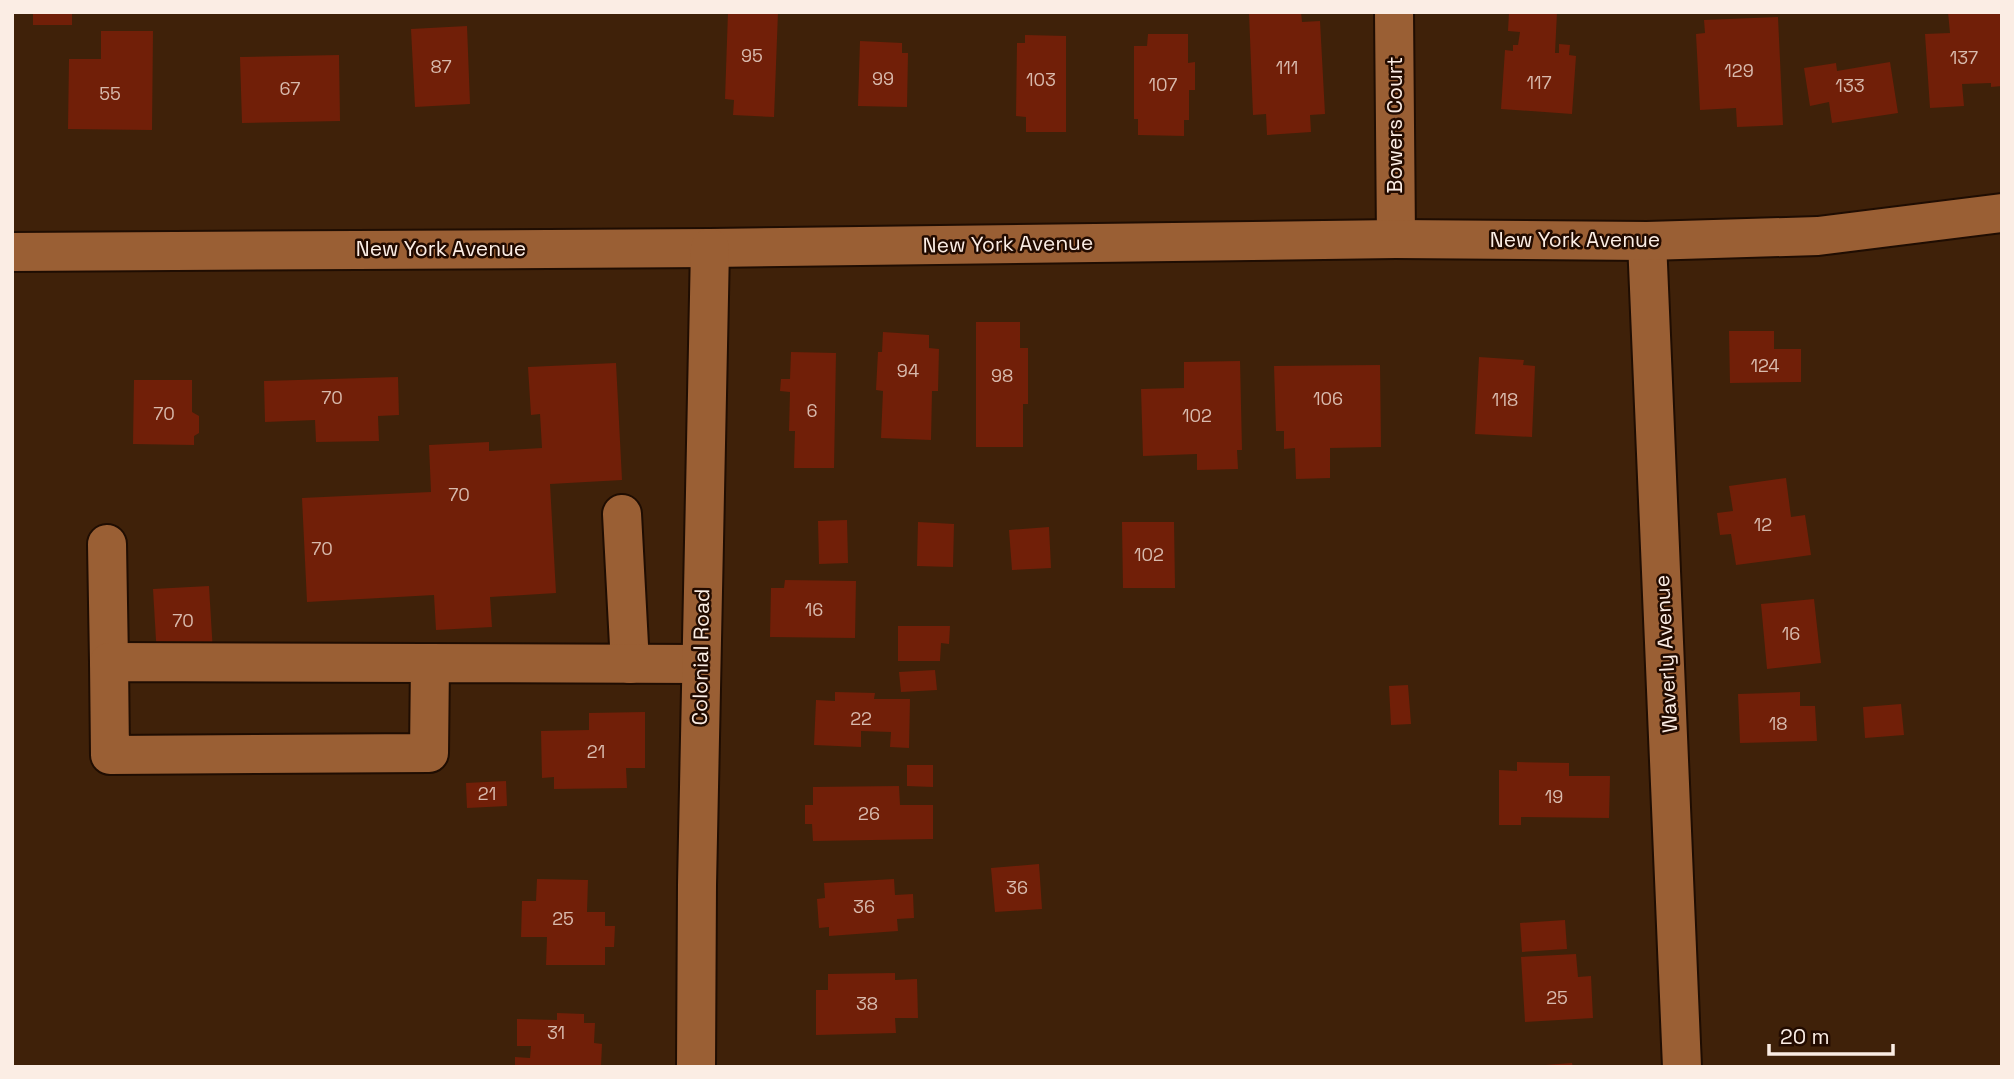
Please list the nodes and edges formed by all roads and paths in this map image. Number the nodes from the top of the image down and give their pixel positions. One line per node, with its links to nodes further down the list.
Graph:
1 (1394, 12): 3 (street, Bowers Court)
2 (2002, 213): 4 (street, New York Avenue)
3 (1396, 239): 4 (street, New York Avenue); 5 (street, New York Avenue)
4 (1647, 241): 14 (street, Waverly Avenue)
5 (710, 248): 6 (street, New York Avenue); 12 (street, Colonial Road)
6 (12, 252)
7 (622, 514): 11 (street)
8 (107, 544): 9 (street)
9 (109, 662): 10 (street); 10 (street)
10 (430, 663): 11 (street)
11 (630, 664): 12 (street)
12 (701, 664): 13 (street, Colonial Road)
13 (695, 1067)
14 (1682, 1067)

